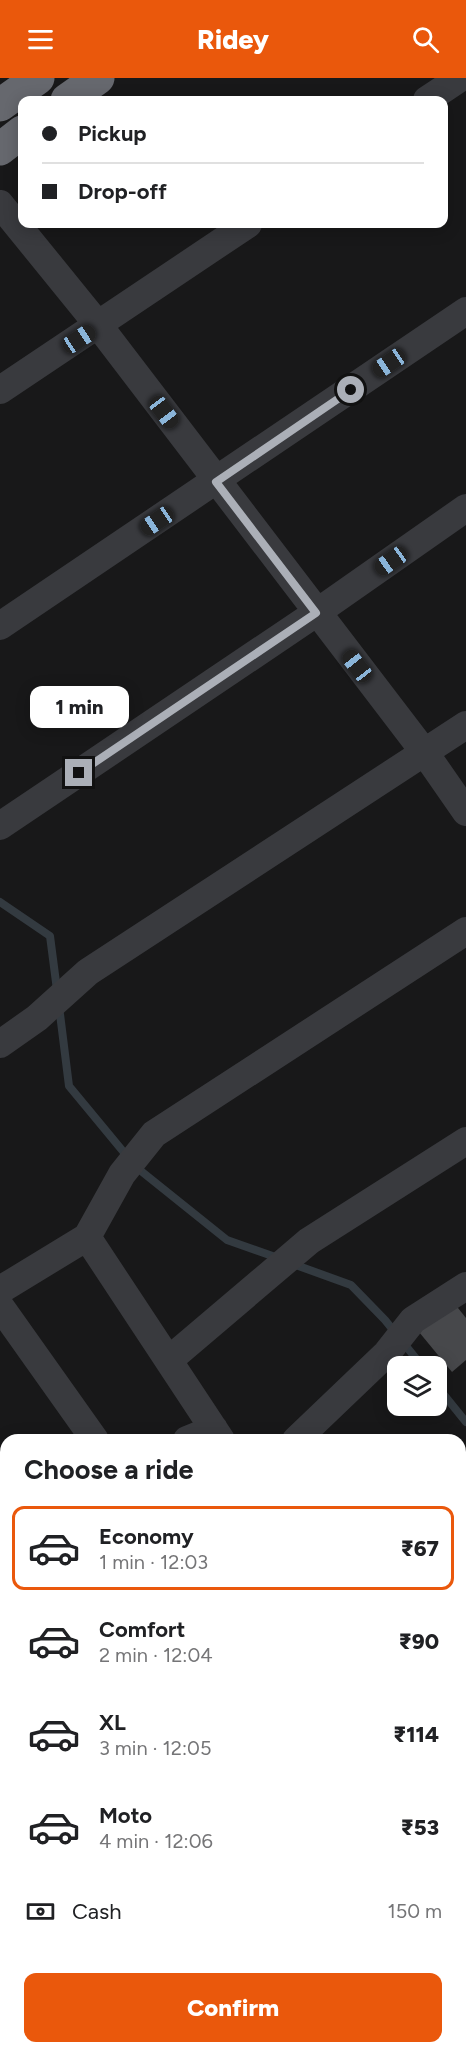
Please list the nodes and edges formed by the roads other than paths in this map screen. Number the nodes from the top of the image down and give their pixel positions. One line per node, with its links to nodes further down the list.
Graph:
1 (38, 78): 6 (highway)
2 (98, 78): 4 (highway)
3 (460, 78): 5 (street)
4 (73, 96)
5 (433, 96)
6 (0, 105)
7 (18, 135): 8 (highway)
8 (0, 148)
9 (0, 204): 10 (street)
10 (18, 226)
11 (19, 228): 14 (street)
12 (242, 228): 14 (street)
13 (466, 311): 16 (street)
14 (99, 326): 15 (street); 16 (street)
15 (0, 390)
16 (216, 482): 18 (street); 19 (street)
17 (466, 508): 18 (street)
18 (316, 613): 21 (street); 23 (street)
19 (0, 626)
20 (466, 725): 21 (street)
21 (425, 753): 22 (street); 25 (street)
22 (466, 812)
23 (0, 826)
24 (466, 931): 27 (street)
25 (0, 1044)
26 (466, 1141): 31 (street)
27 (87, 1237): 29 (street); 31 (street)
28 (466, 1286): 34 (street)
29 (0, 1290)
30 (0, 1306): 32 (street)
31 (169, 1360): 33 (street)
32 (91, 1434)
33 (217, 1434)
34 (302, 1434)

